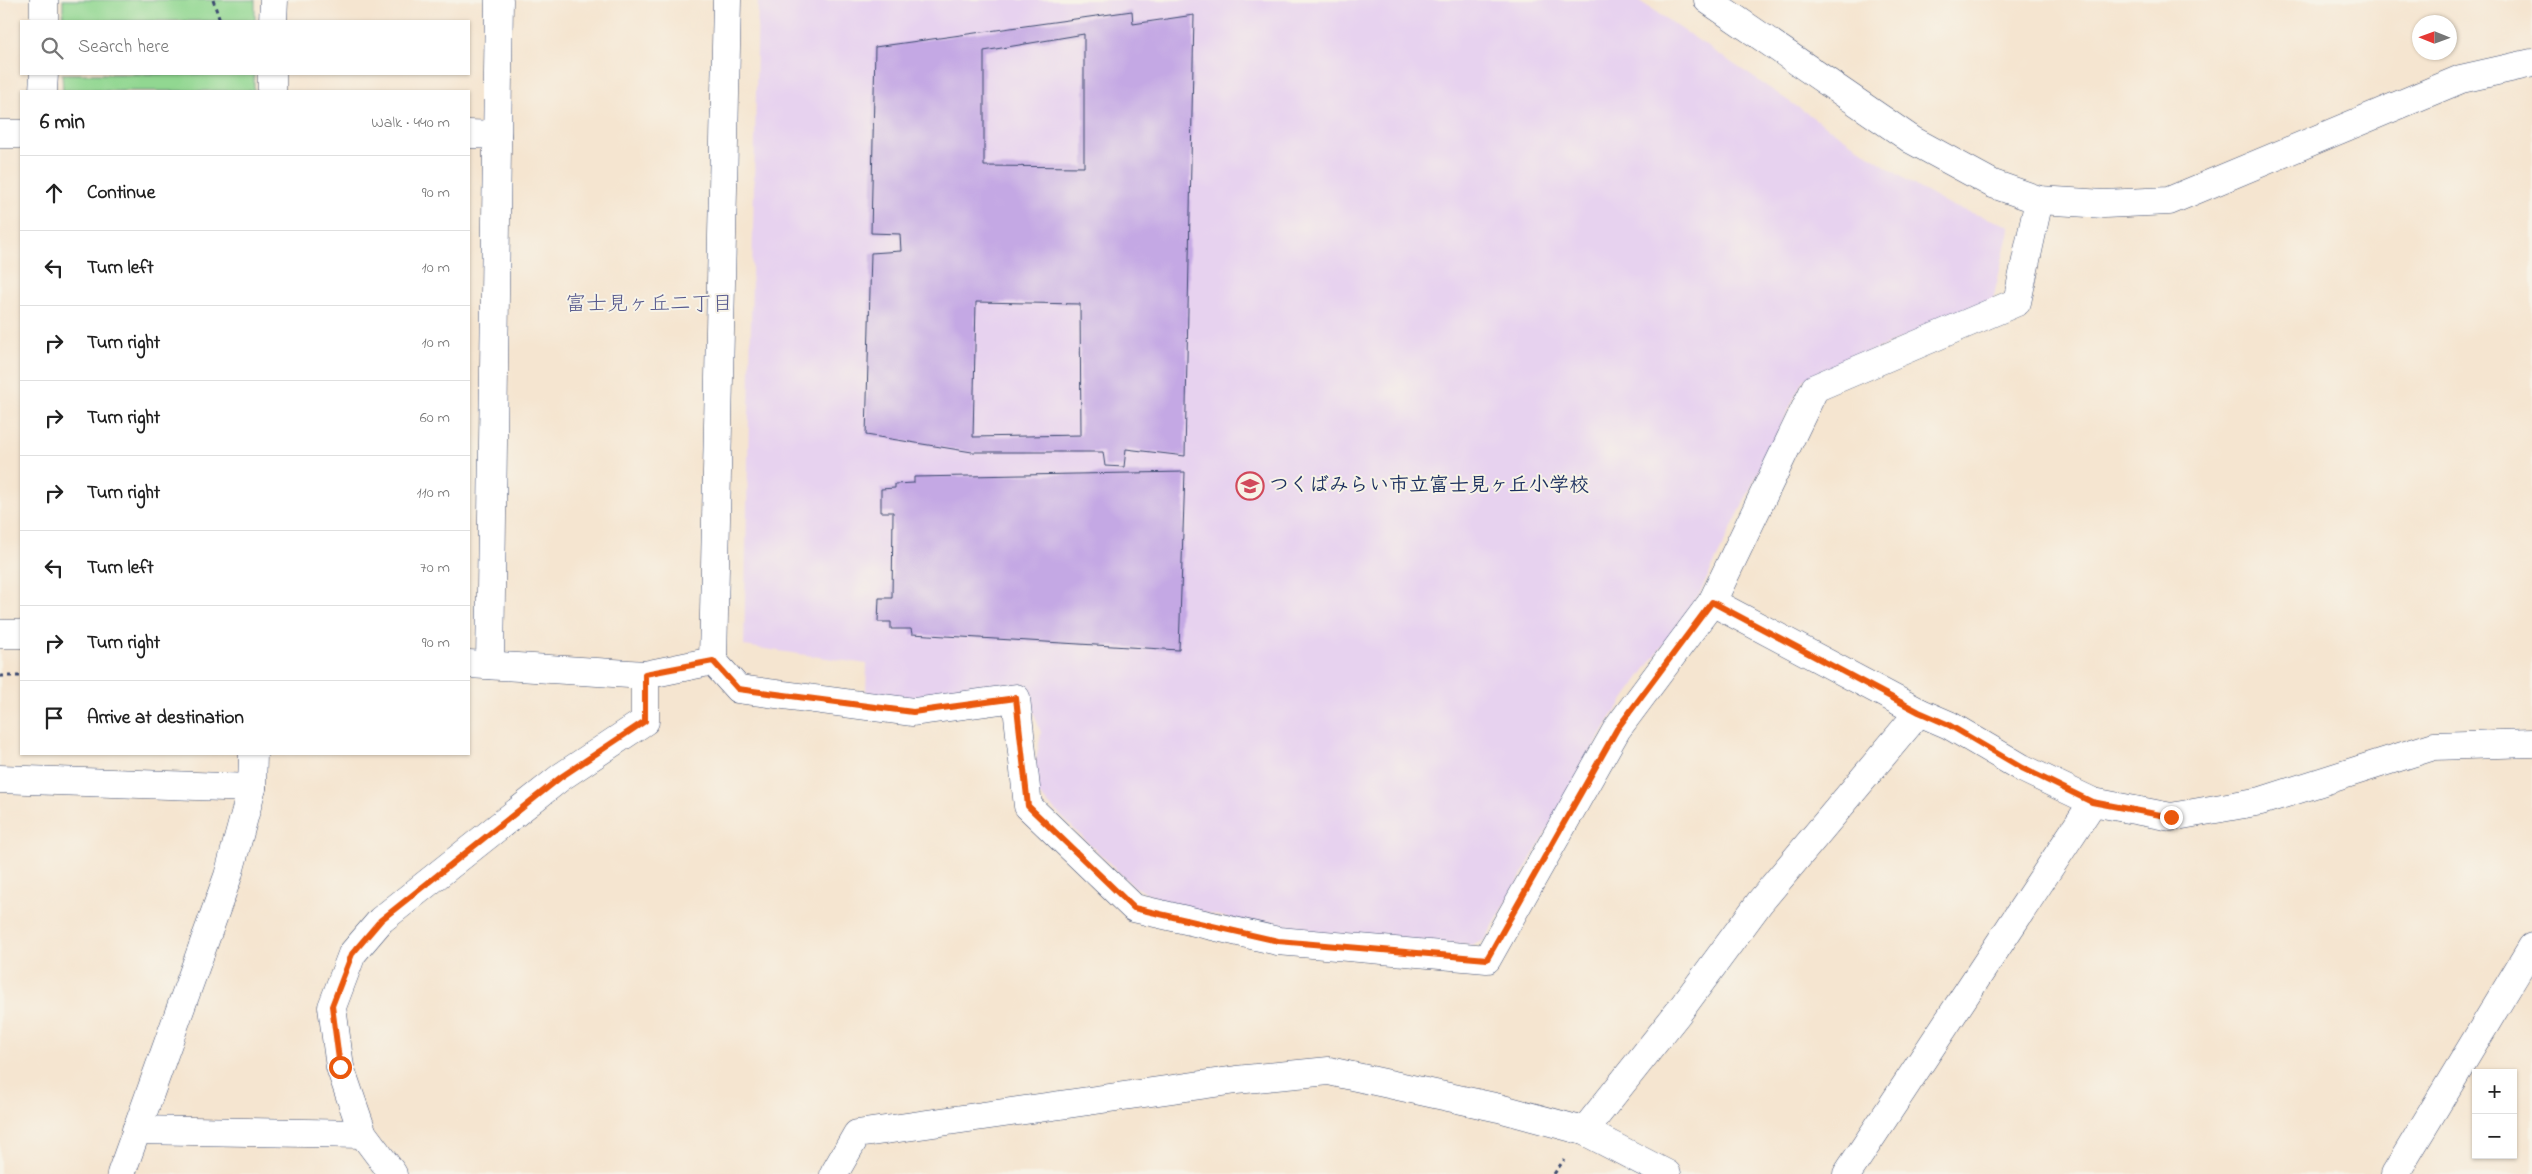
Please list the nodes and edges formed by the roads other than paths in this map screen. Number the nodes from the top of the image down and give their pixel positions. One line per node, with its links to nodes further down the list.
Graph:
1 (44, 0): 6 (street)
2 (274, 0): 7 (street)
3 (499, 0): 16 (street)
4 (727, 0): 21 (street)
5 (1708, 0): 17 (street)
6 (44, 20)
7 (273, 20)
8 (2532, 62): 17 (street)
9 (44, 75): 11 (street)
10 (272, 75): 12 (street)
11 (43, 90)
12 (272, 90)
13 (0, 134): 14 (street)
14 (20, 134)
15 (470, 134): 16 (street)
16 (497, 135): 22 (street)
17 (2039, 200): 18 (street)
18 (1712, 602): 21 (street); 24 (street)
19 (0, 634): 20 (street)
20 (20, 634)
21 (713, 661): 23 (street)
22 (479, 665): 23 (street)
23 (645, 674): 33 (street)
24 (1919, 712): 29 (street); 32 (street)
25 (2532, 743): 29 (street)
26 (253, 755): 28 (street)
27 (0, 778): 28 (street)
28 (252, 788): 31 (street)
29 (2092, 802): 38 (street)
30 (2532, 947): 39 (street)
31 (136, 1130): 33 (street); 34 (street)
32 (1584, 1131): 36 (street); 37 (street)
33 (363, 1134): 35 (street)
34 (121, 1174)
35 (393, 1174)
36 (834, 1174)
37 (1667, 1174)
38 (1847, 1174)
39 (2395, 1174)

